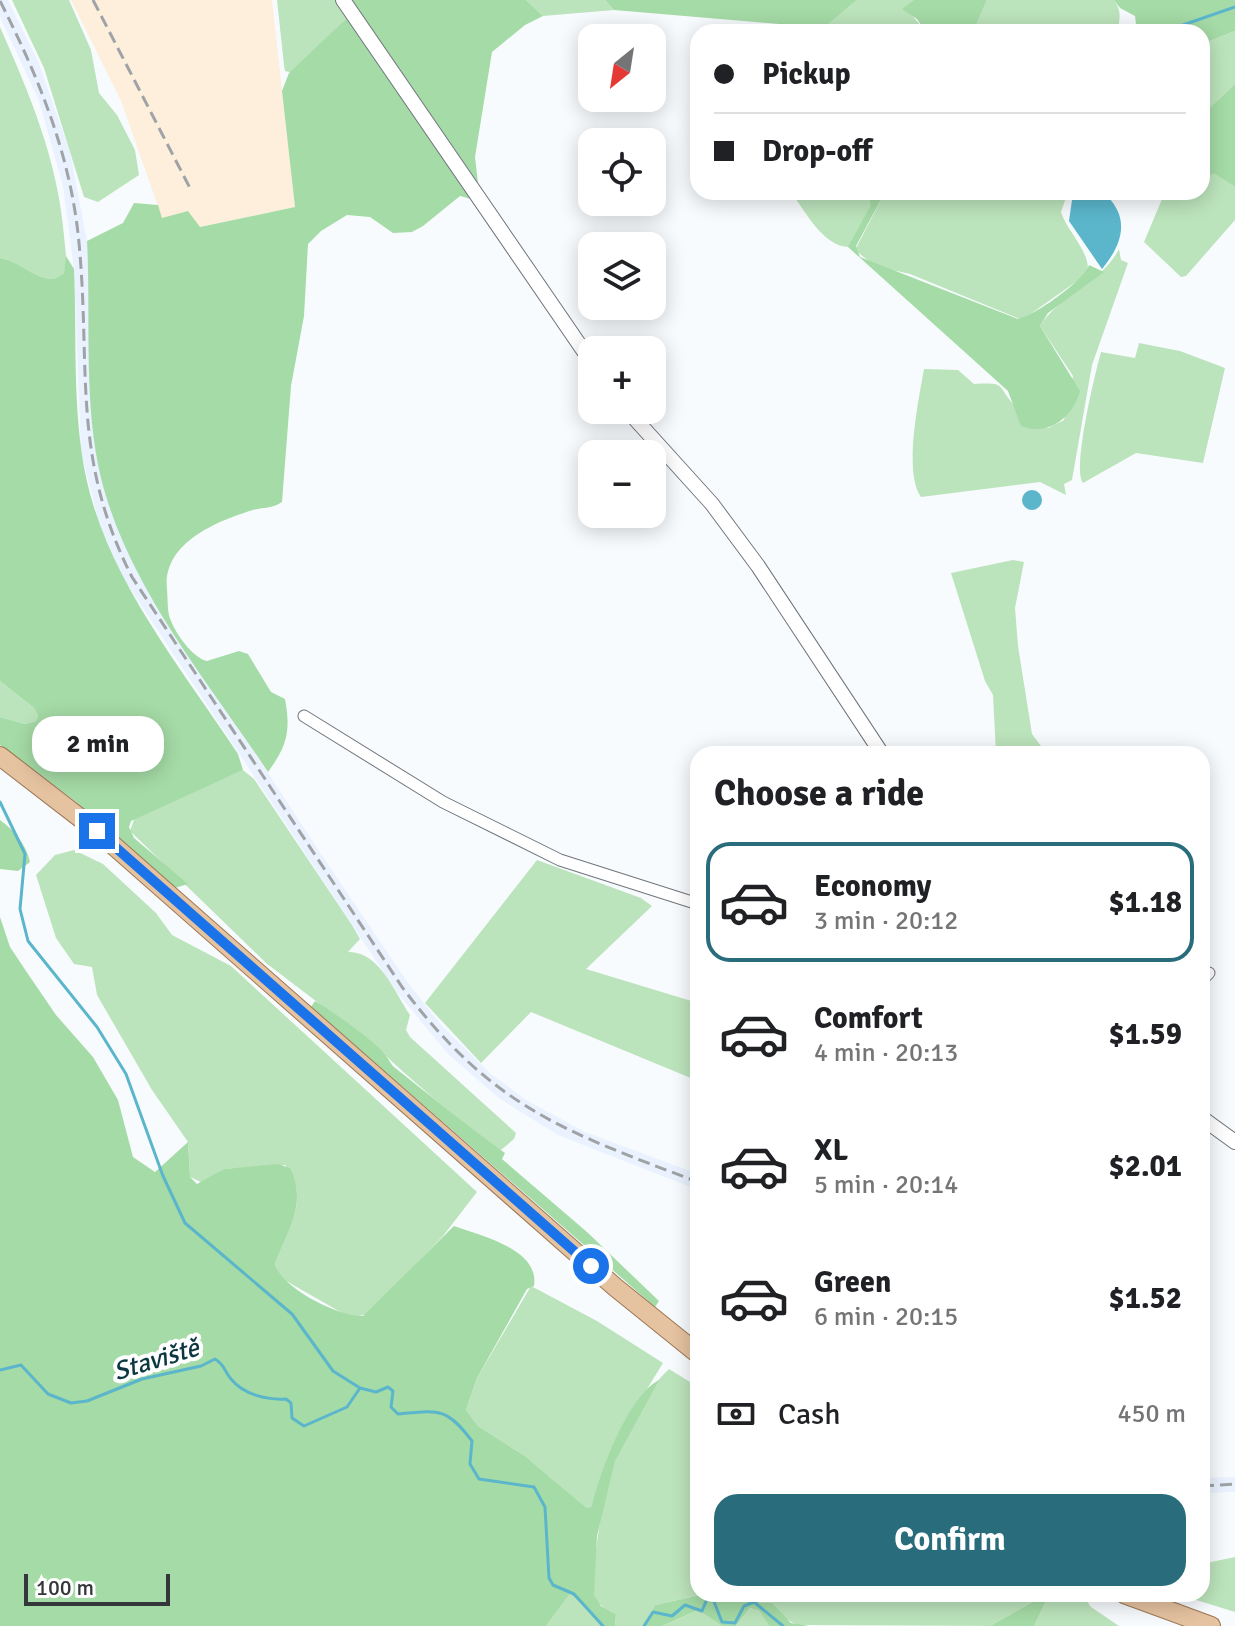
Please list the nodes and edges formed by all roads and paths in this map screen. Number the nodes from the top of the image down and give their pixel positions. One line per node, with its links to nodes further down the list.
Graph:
1 (343, 0): 2 (street)
2 (578, 343)
3 (640, 424): 5 (street)
4 (304, 716): 7 (street)
5 (877, 746)
6 (0, 756): 10 (main road)
7 (690, 901)
8 (1210, 1124): 9 (street)
9 (1235, 1142)
10 (690, 1348)
11 (1146, 1602): 12 (main road)
12 (1211, 1626)

